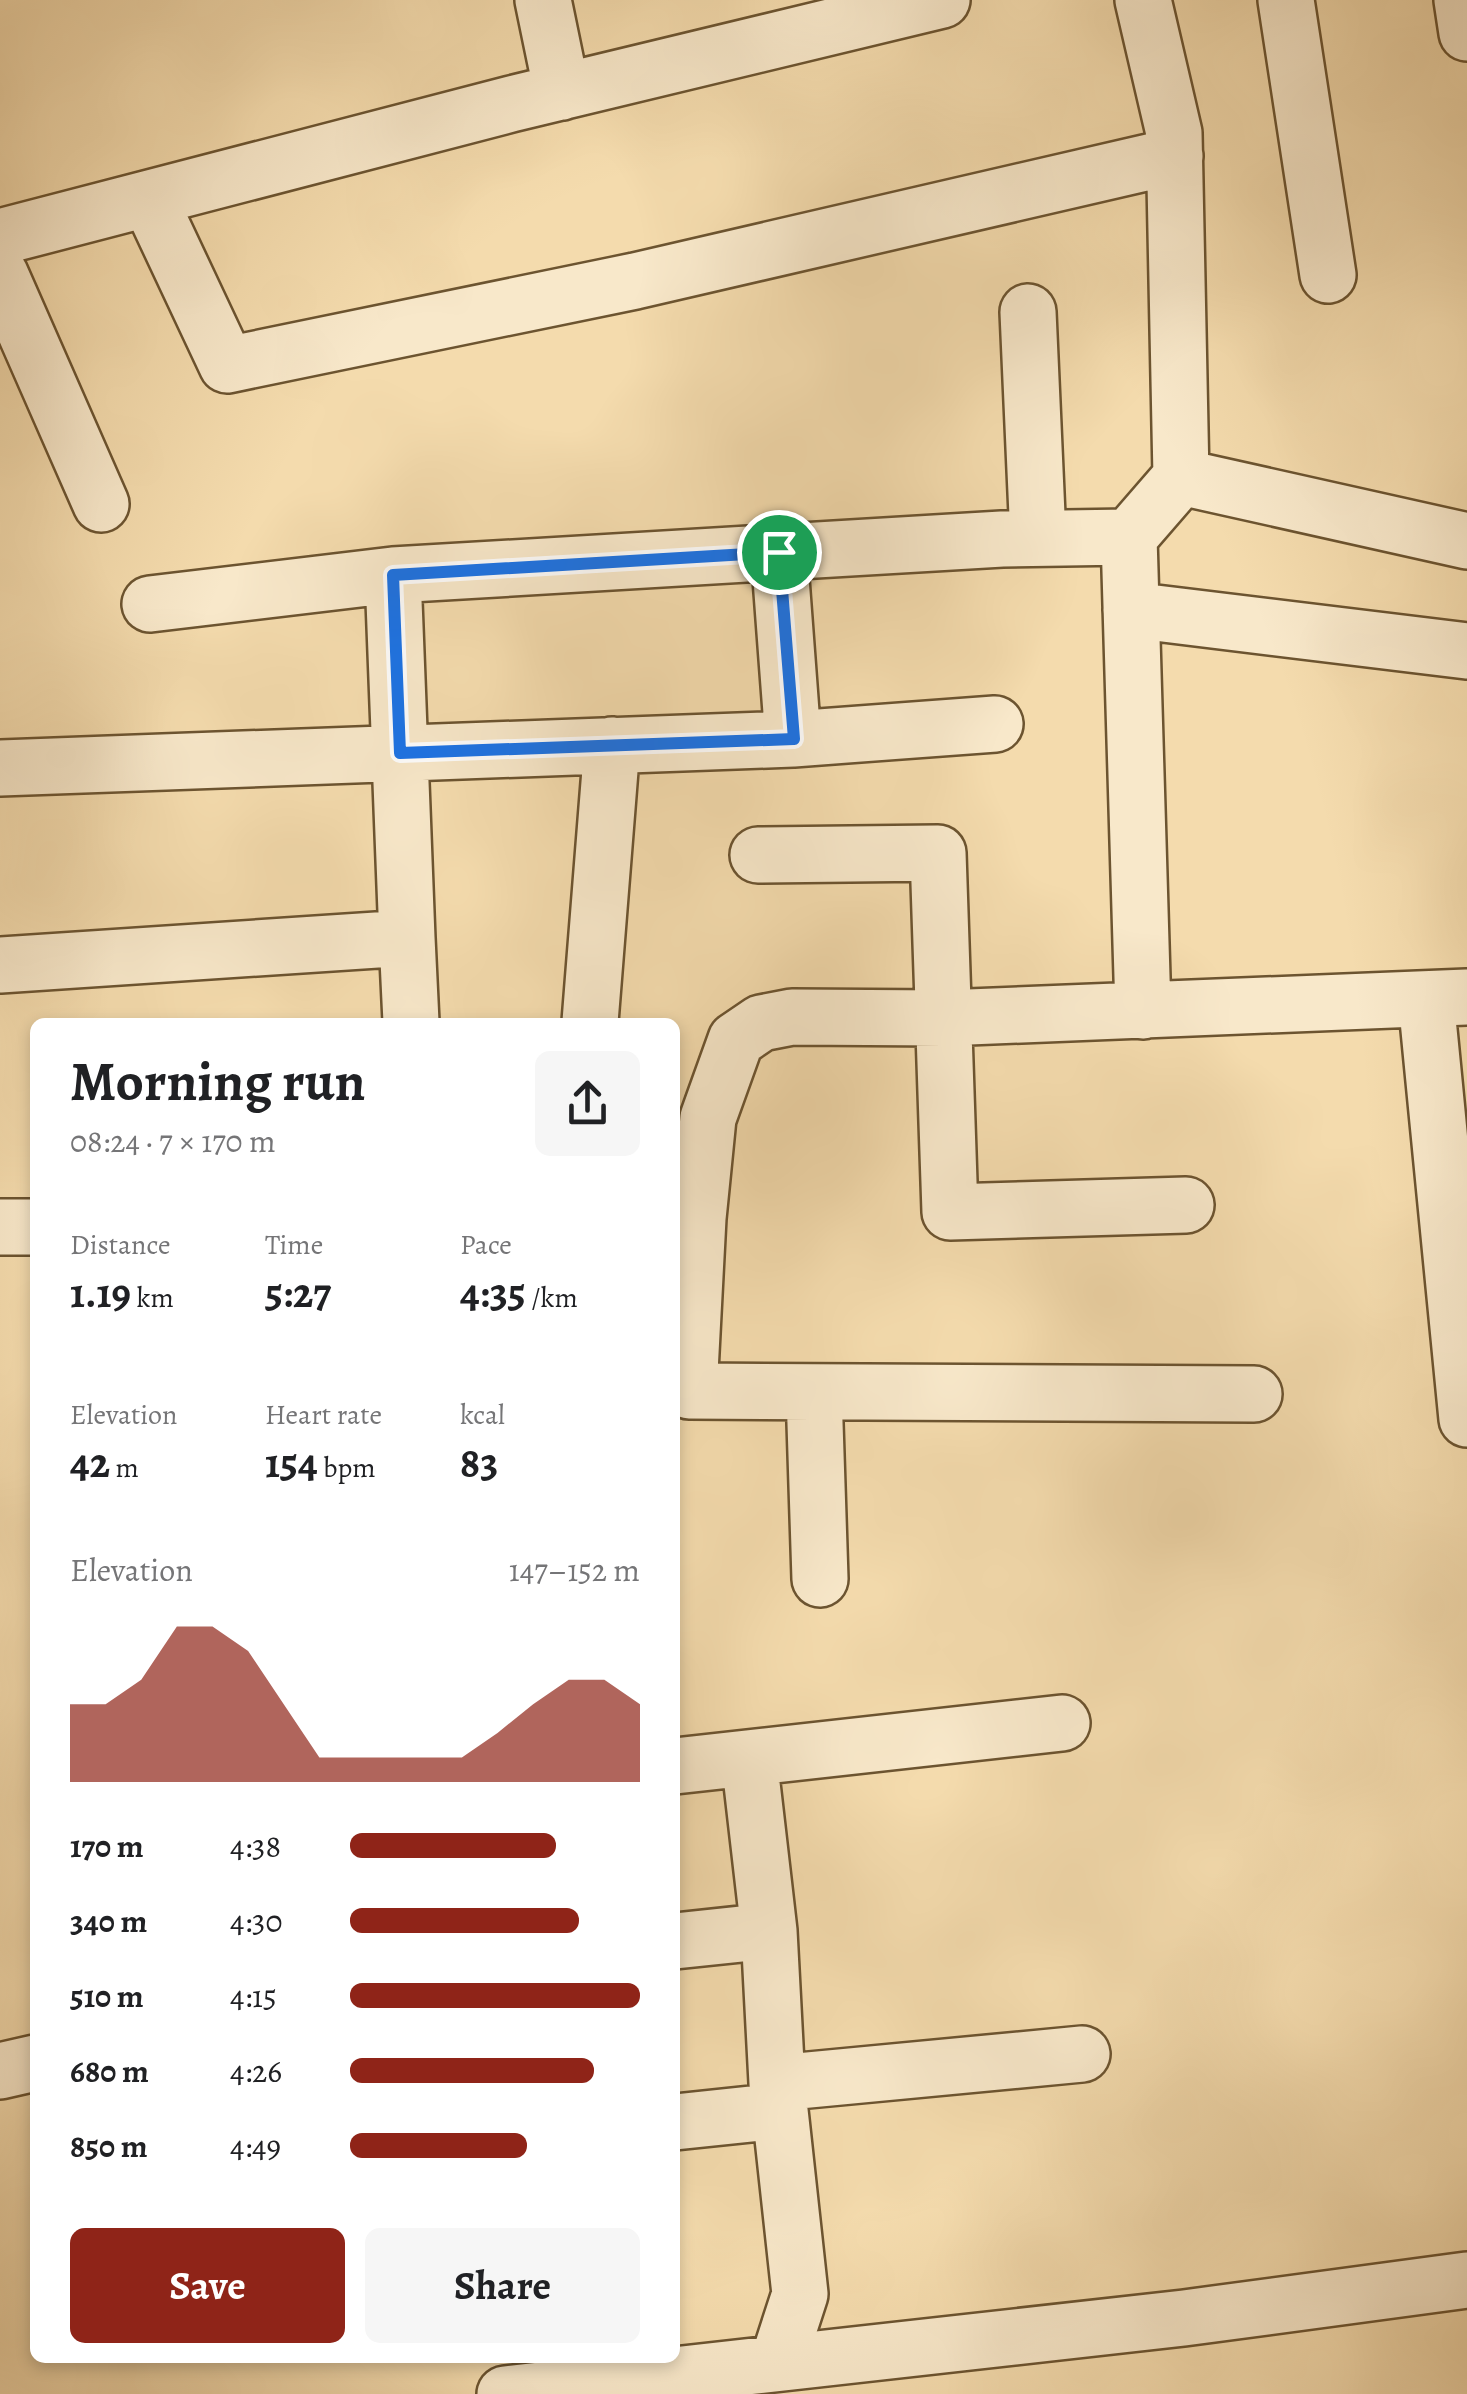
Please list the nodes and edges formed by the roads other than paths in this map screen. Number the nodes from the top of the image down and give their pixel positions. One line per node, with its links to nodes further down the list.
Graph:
1 (543, 0): 7 (street)
2 (942, 0): 7 (street)
3 (1143, 0): 8 (street)
4 (1286, 0): 12 (street)
5 (1462, 0): 6 (street)
6 (1467, 33)
7 (562, 92): 9 (street)
8 (1175, 156): 9 (street); 14 (street)
9 (148, 199): 10 (street)
10 (0, 237)
11 (0, 274): 15 (street)
12 (1328, 274)
13 (1028, 312): 17 (street)
14 (1181, 477): 16 (street); 18 (street)
15 (101, 504)
16 (1129, 537): 17 (street); 22 (street)
17 (1038, 538): 19 (street)
18 (1467, 541)
19 (779, 552): 20 (street); 25 (street)
20 (393, 575): 21 (street); 27 (street)
21 (150, 604)
22 (1131, 610): 23 (street); 33 (street)
23 (1467, 651)
24 (995, 724): 25 (street)
25 (794, 739): 26 (street)
26 (612, 746): 27 (street); 35 (street)
27 (400, 753): 28 (street); 30 (street)
28 (0, 768)
29 (758, 855): 36 (street)
30 (407, 938): 31 (street); 34 (street)
31 (0, 965)
32 (1446, 998): 33 (street); 43 (street)
33 (1143, 1011): 36 (street)
34 (411, 1018)
35 (590, 1018)
36 (944, 1018): 37 (street); 38 (street)
37 (1186, 1205)
38 (686, 1219): 41 (street)
39 (30, 1227): 40 (street)
40 (0, 1228)
41 (814, 1392): 42 (street); 44 (street)
42 (1254, 1394)
43 (1467, 1419)
44 (820, 1579)
45 (1062, 1723): 46 (street)
46 (749, 1758): 47 (street); 48 (street)
47 (680, 1765)
48 (769, 1931): 49 (street); 53 (street)
49 (680, 1940)
50 (1082, 2054): 53 (street)
51 (30, 2064): 52 (street)
52 (0, 2071)
53 (779, 2097): 54 (street); 56 (street)
54 (680, 2121)
55 (1467, 2280): 56 (street)
56 (778, 2362): 57 (street)
57 (506, 2394)

